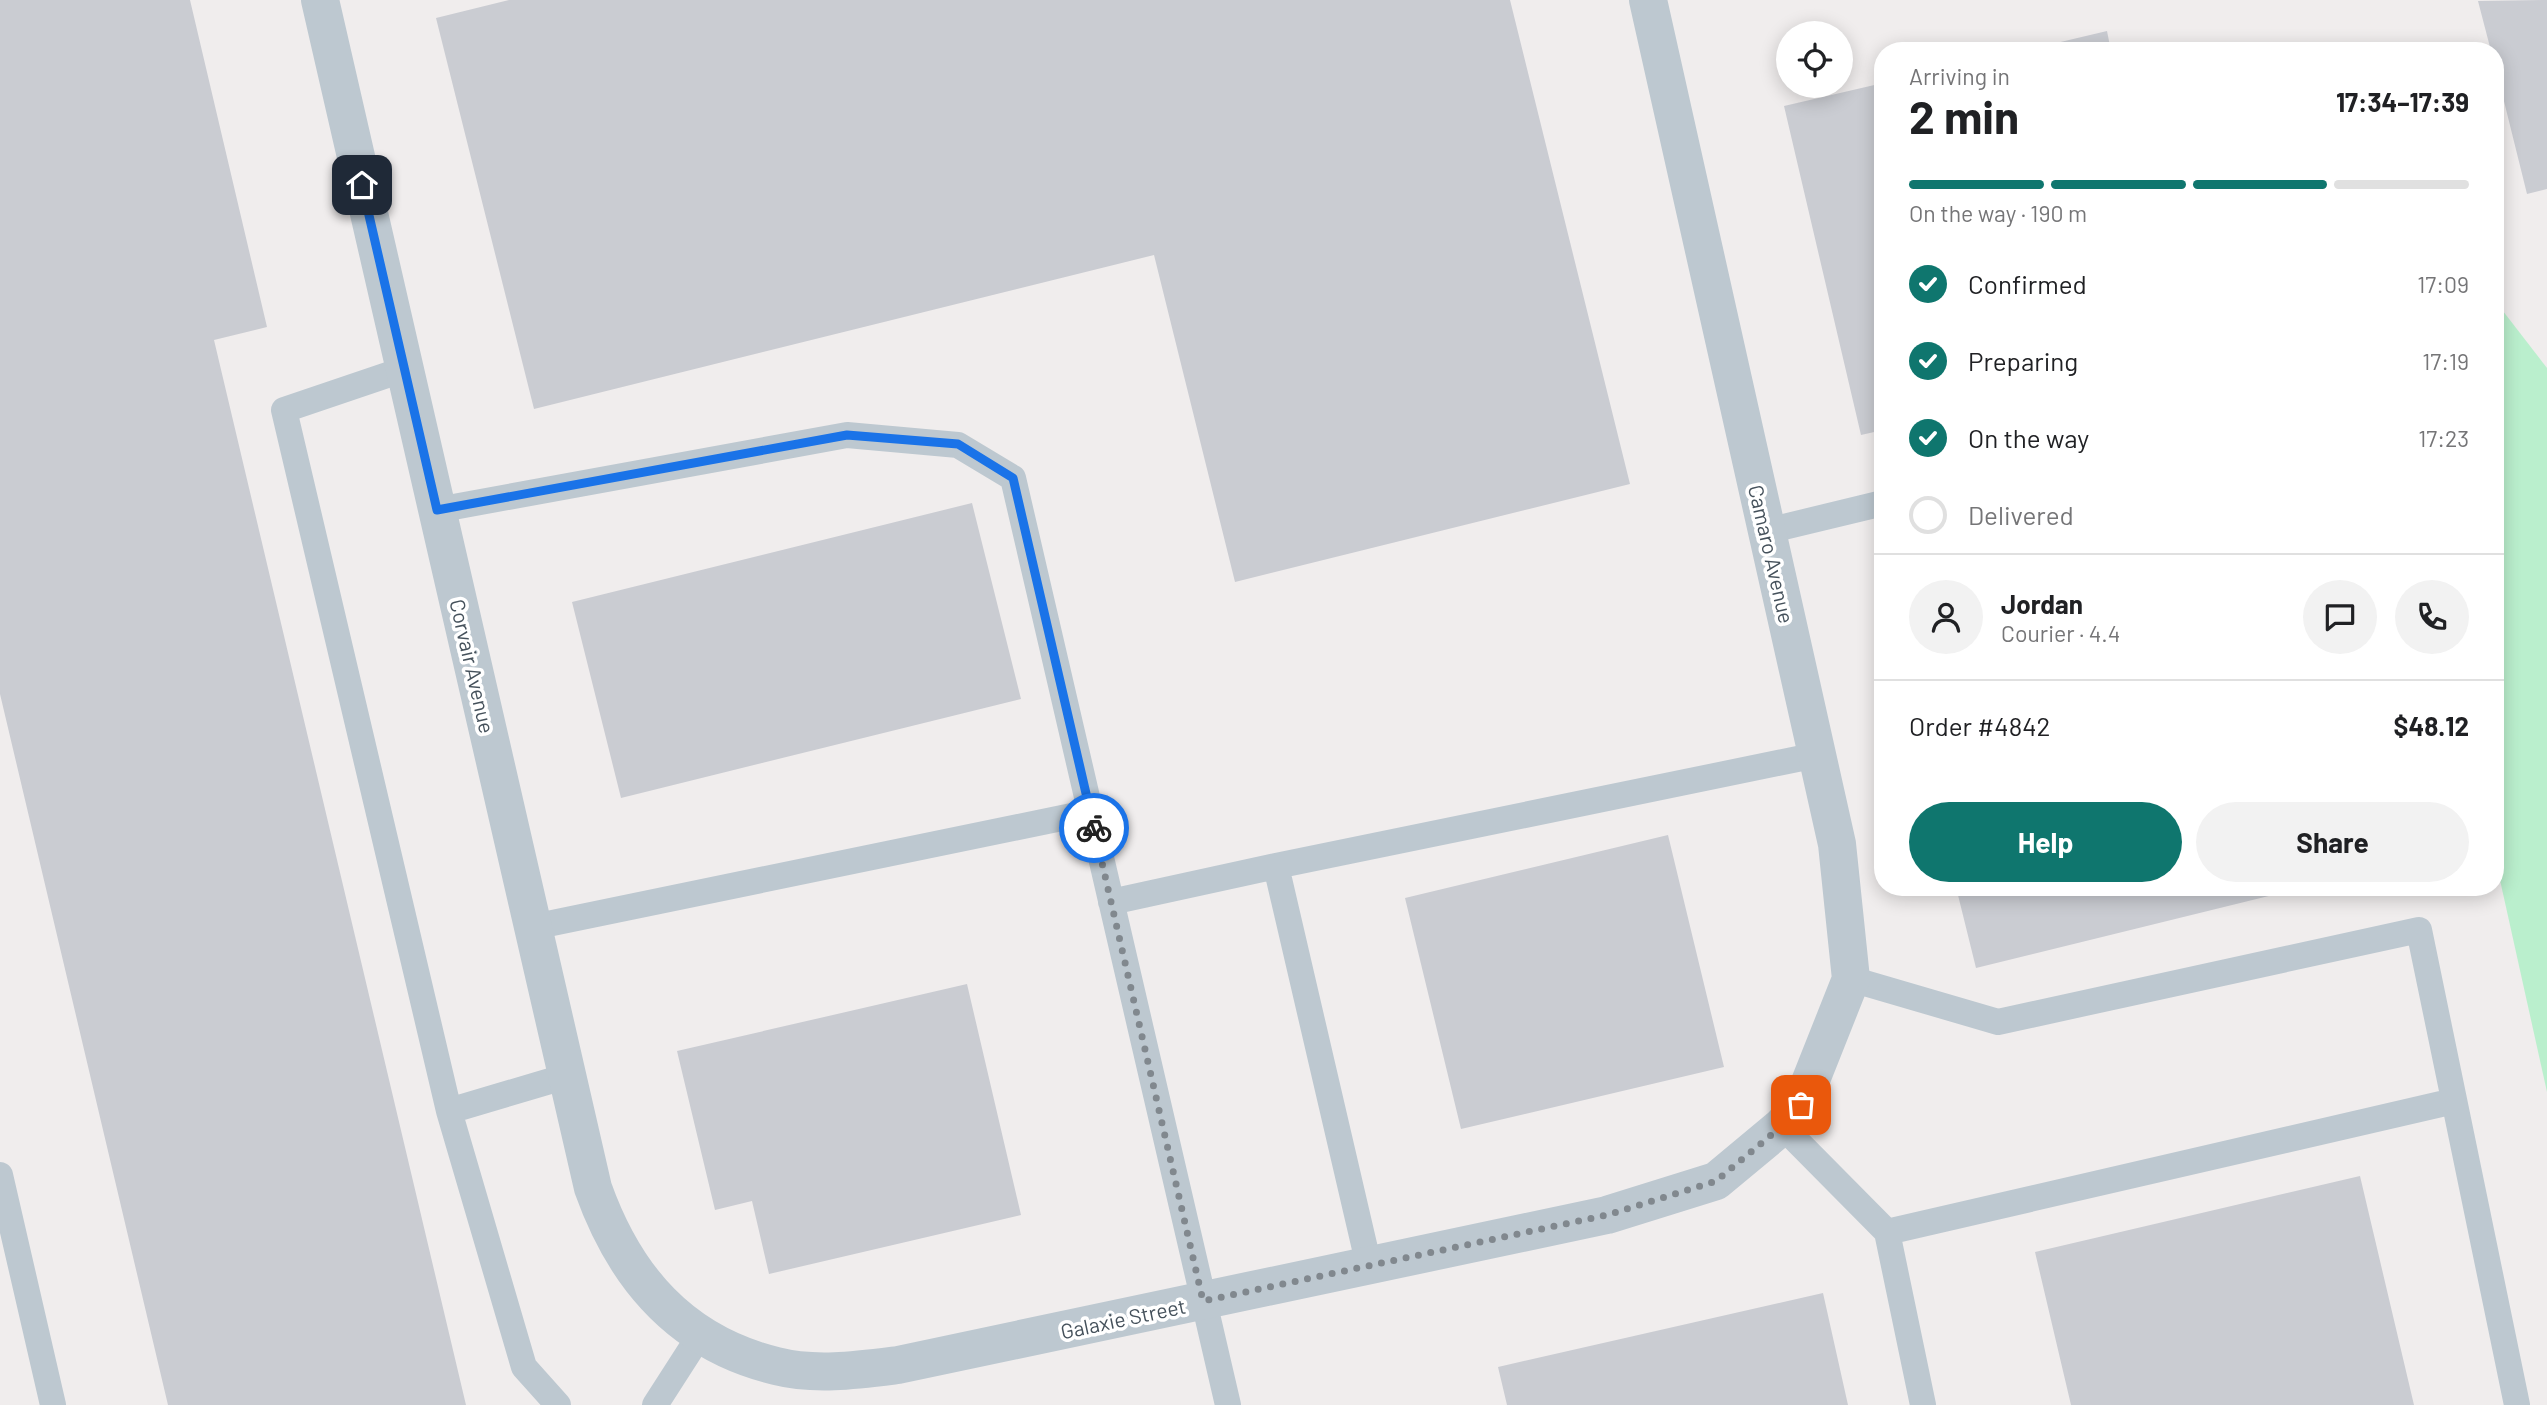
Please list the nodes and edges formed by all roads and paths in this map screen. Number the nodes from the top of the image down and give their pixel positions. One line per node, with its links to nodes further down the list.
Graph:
1 (320, 0): 3 (street, Corvair Avenue)
2 (1648, 0): 6 (street, Camaro Avenue)
3 (405, 369): 5 (street, Corvair Avenue); 15 (lane)
4 (1874, 505): 6 (lane)
5 (437, 510): 8 (lane); 11 (street, Corvair Avenue)
6 (1767, 531): 7 (street, Camaro Avenue)
7 (1817, 755): 9 (lane); 12 (street, Camaro Avenue)
8 (1090, 812): 10 (lane); 11 (lane)
9 (1276, 866): 10 (lane); 19 (lane)
10 (1111, 902): 20 (lane)
11 (533, 927): 13 (street, Corvair Avenue)
12 (1851, 979): 14 (lane); 16 (street, Camaro Avenue)
13 (567, 1076): 15 (lane); 21 (street, Corvair Avenue)
14 (2454, 1101): 18 (lane); 28 (lane)
15 (449, 1111): 24 (lane)
16 (1792, 1115): 18 (lane); 19 (street, Galaxie Street)
17 (0, 1175): 23 (lane)
18 (1887, 1232): 27 (lane)
19 (1369, 1266): 20 (street, Galaxie Street)
20 (1203, 1301): 22 (street, Galaxie Street); 26 (lane)
21 (670, 1312): 22 (street, Galaxie Street)
22 (700, 1335): 25 (lane)
23 (52, 1405)
24 (558, 1405)
25 (655, 1405)
26 (1228, 1405)
27 (1923, 1405)
28 (2517, 1405)

